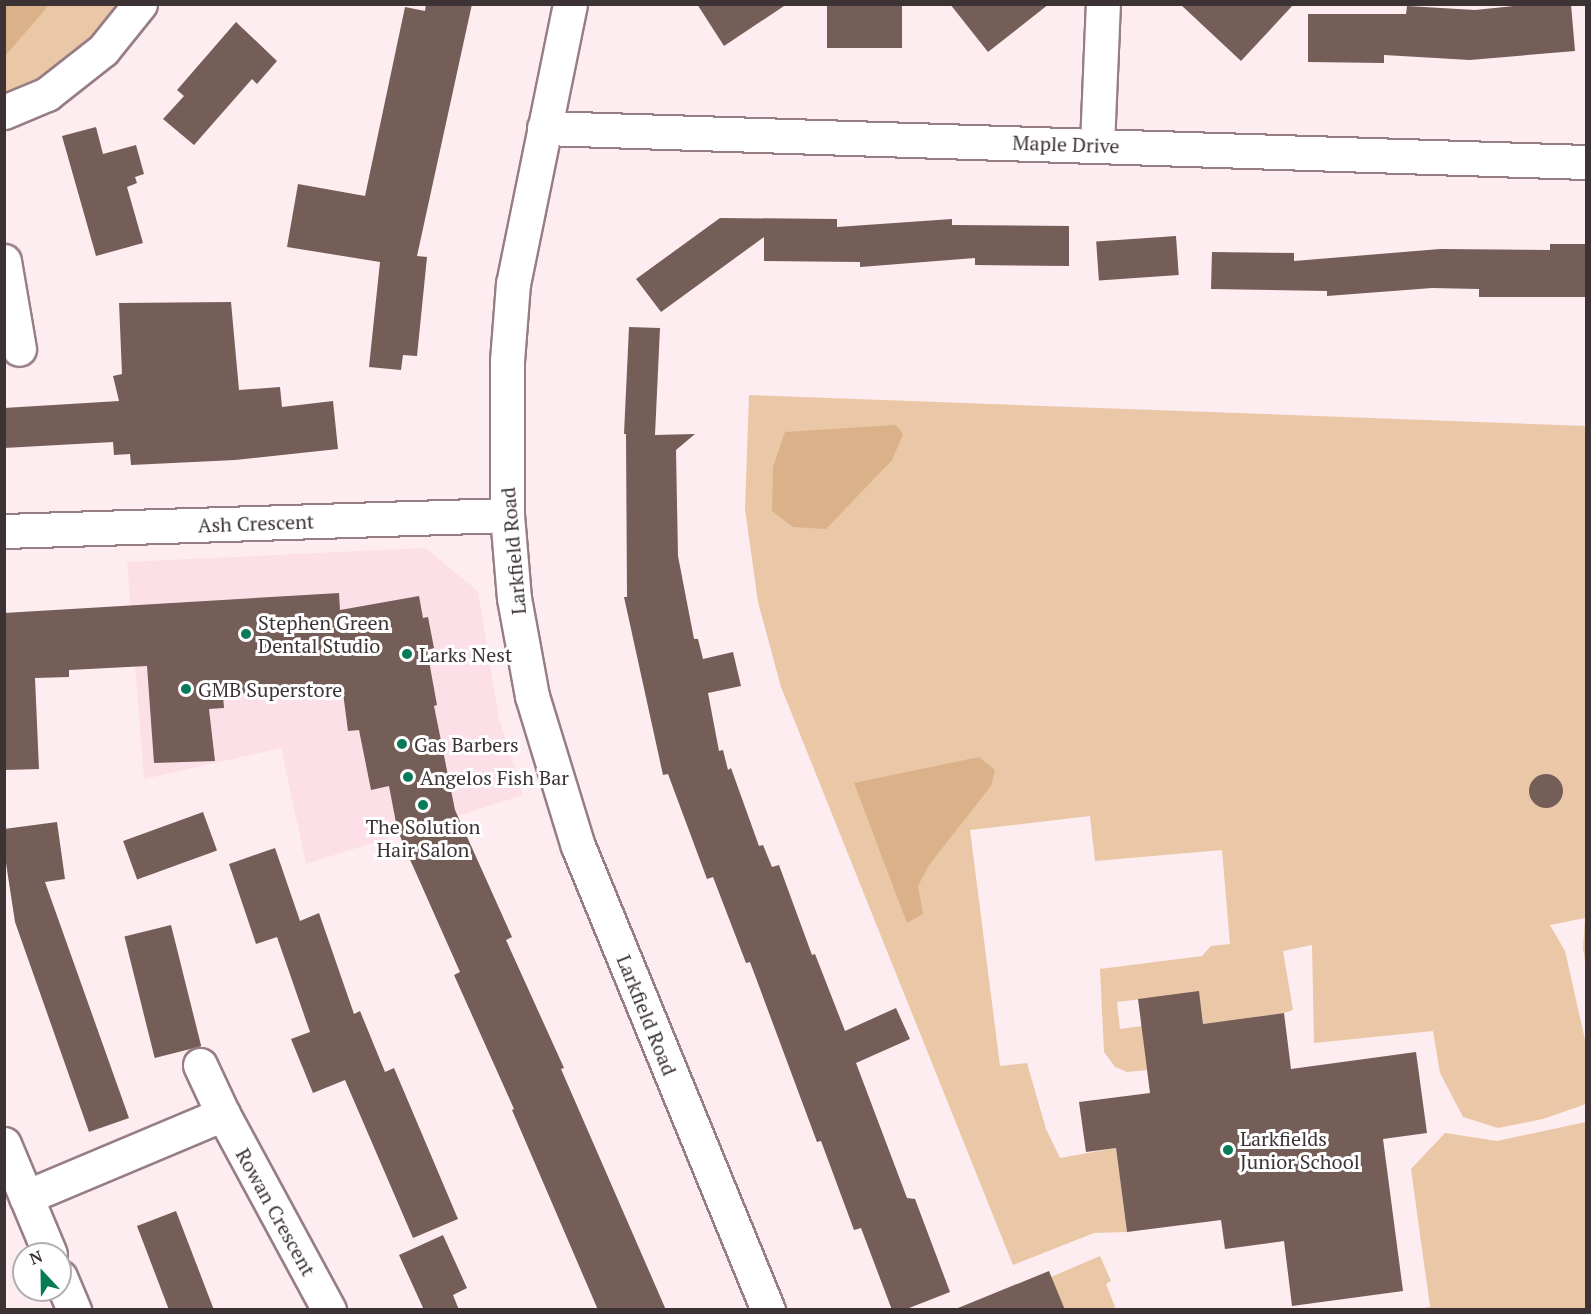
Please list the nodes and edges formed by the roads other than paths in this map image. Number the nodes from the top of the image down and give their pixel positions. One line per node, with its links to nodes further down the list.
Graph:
1 (140, 4): 4 (street)
2 (570, 4): 5 (street, Larkfield Road)
3 (1102, 4): 6 (street)
4 (4, 112)
5 (544, 128): 6 (street, Maple Drive); 10 (street, Larkfield Road)
6 (1097, 145): 7 (street, Maple Drive)
7 (1587, 162)
8 (4, 261): 9 (street)
9 (19, 350)
10 (507, 514): 11 (street, Ash Crescent); 18 (street, Larkfield Road)
11 (4, 531)
12 (200, 1065): 13 (street, Rowan Crescent)
13 (223, 1114): 15 (street); 17 (street, Rowan Crescent)
14 (4, 1144): 15 (street)
15 (26, 1197): 16 (street)
16 (45, 1242)
17 (329, 1310)
18 (768, 1310)

